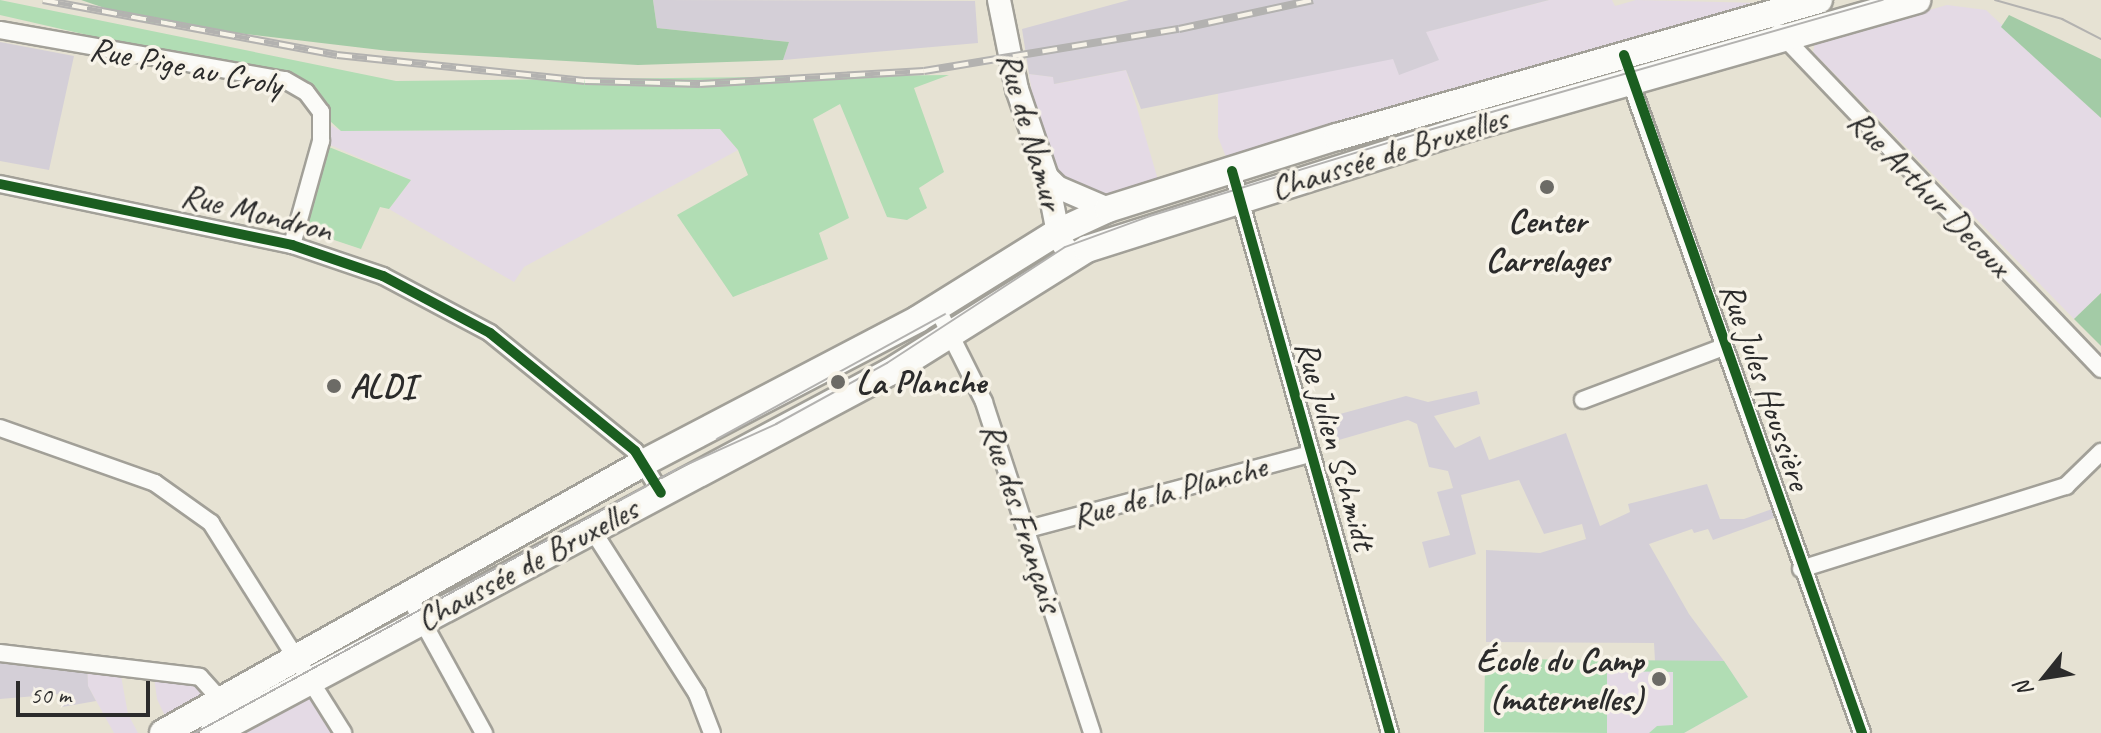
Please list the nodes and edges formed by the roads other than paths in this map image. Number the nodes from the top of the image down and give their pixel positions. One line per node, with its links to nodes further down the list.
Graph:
1 (999, 0): 9 (main road, Rue de Namur)
2 (1819, 0): 4 (main road, Chaussée de Bruxelles)
3 (1917, 0): 6 (main road, Chaussée de Bruxelles)
4 (1763, 14): 6 (street, Rue Arthur Decoux); 7 (main road, Chaussée de Bruxelles)
5 (0, 30): 14 (street, Rue Pige au Croly)
6 (1782, 36): 7 (main road, Chaussée de Bruxelles); 19 (street, Rue Arthur Decoux)
7 (1627, 68): 8 (main road, Chaussée de Bruxelles); 11 (main road, Chaussée de Bruxelles); 18 (street, Rue Jules Houssière)
8 (1232, 171): 11 (street, Rue Julien Schmidt); 12 (main road, Chaussée de Bruxelles)
9 (1047, 177): 12 (main road); 13 (main road, Rue de Namur)
10 (0, 184): 14 (street, Rue Mondron)
11 (1239, 199): 15 (main road, Chaussée de Bruxelles); 23 (street, Rue Julien Schmidt)
12 (1108, 209): 13 (main road, Chaussée de Bruxelles)
13 (1058, 232): 15 (main road, Rue de Namur); 16 (main road, Chaussée de Bruxelles)
14 (292, 245): 24 (street, Rue Mondron)
15 (1072, 259): 17 (main road, Chaussée de Bruxelles)
16 (937, 308): 17 (street, Rue des Français); 24 (main road, Chaussée de Bruxelles)
17 (951, 338): 25 (main road, Chaussée de Bruxelles); 27 (street, Rue des Français)
18 (1723, 347): 20 (street); 28 (street, Rue Jules Houssière)
19 (2101, 369)
20 (1583, 400)
21 (0, 428): 32 (street)
22 (2101, 452): 28 (street)
23 (1309, 454): 27 (street, Rue de la Planche); 40 (street, Rue Julien Schmidt)
24 (645, 462): 25 (street, Rue Mondron); 29 (main road, Chaussée de Bruxelles)
25 (661, 493): 26 (main road, Chaussée de Bruxelles)
26 (591, 528): 30 (main road, Chaussée de Bruxelles); 38 (street)
27 (1028, 529): 39 (street, Rue des Français)
28 (1801, 569): 41 (street, Rue Jules Houssière)
29 (408, 595): 30 (street); 32 (main road, Chaussée de Bruxelles)
30 (421, 620): 32 (main road, Chaussée de Bruxelles); 37 (street)
31 (0, 653): 33 (street)
32 (304, 670): 33 (main road, Chaussée de Bruxelles); 36 (street)
33 (229, 710): 34 (main road, Chaussée de Bruxelles); 35 (main road, Chaussée de Bruxelles)
34 (163, 733)
35 (213, 733)
36 (343, 733)
37 (484, 733)
38 (712, 733)
39 (1092, 733)
40 (1390, 733)
41 (1862, 733)

